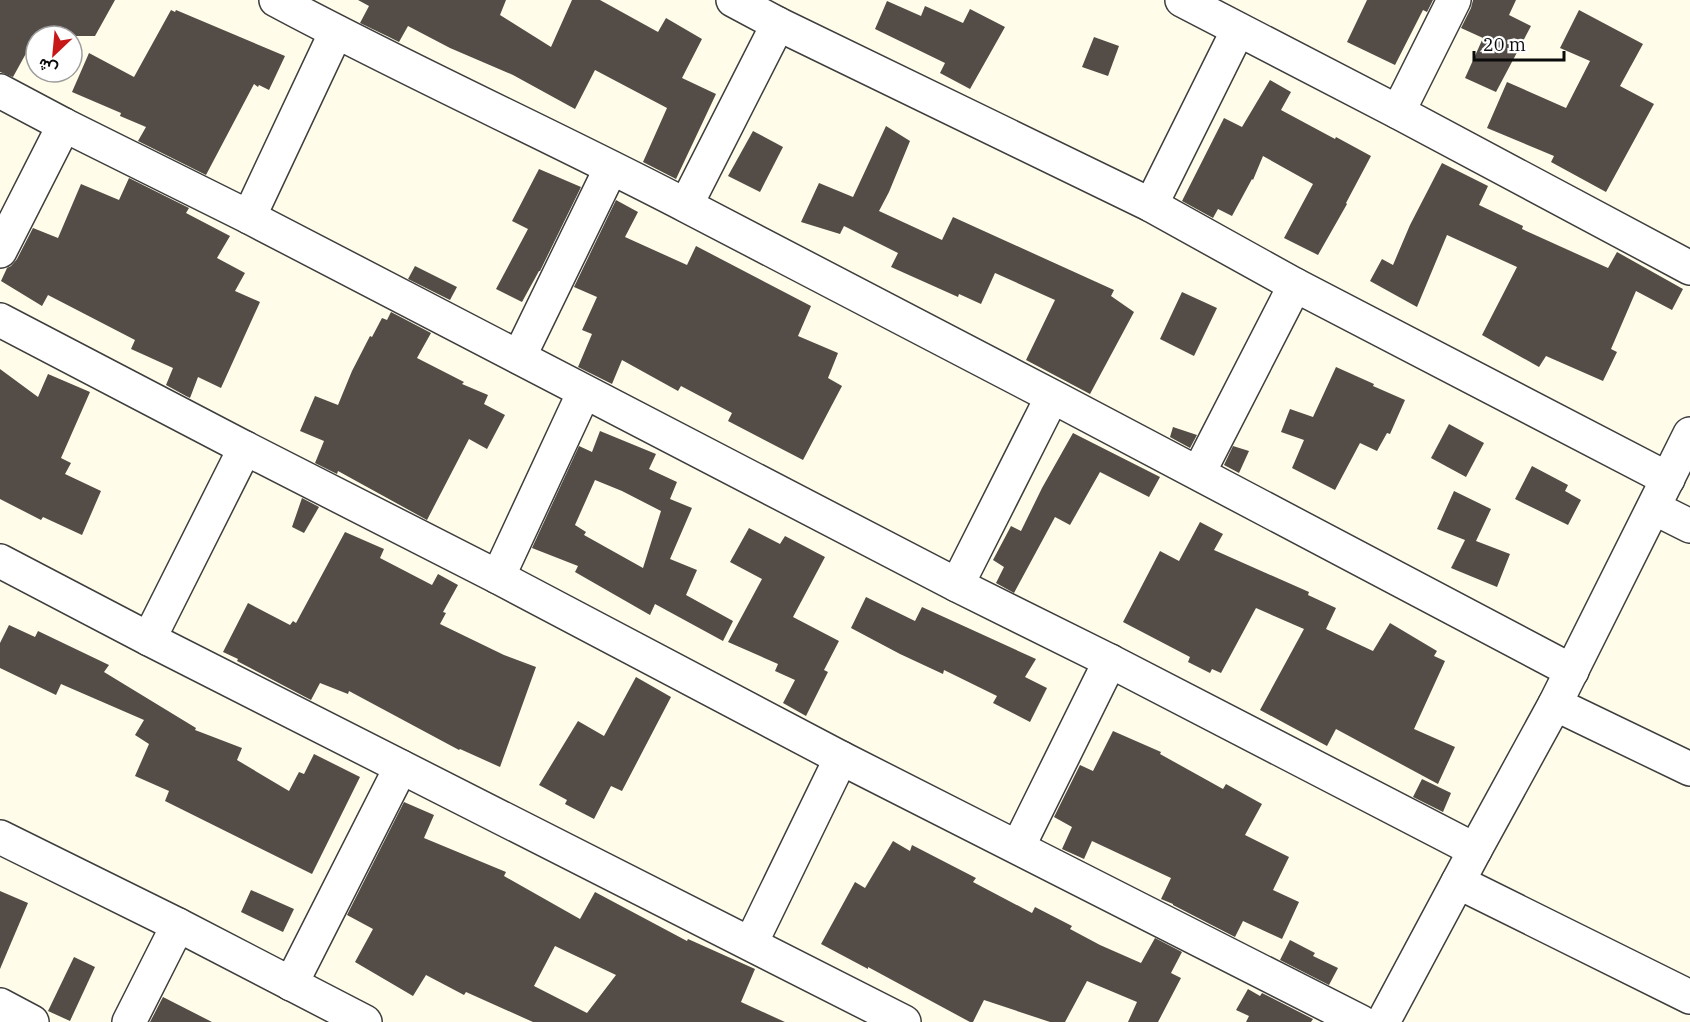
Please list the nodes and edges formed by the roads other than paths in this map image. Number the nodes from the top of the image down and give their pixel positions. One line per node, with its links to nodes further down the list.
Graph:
1 (276, 0): 7 (street)
2 (733, 0): 5 (street)
3 (1182, 0): 6 (street)
4 (1454, 0): 9 (street)
5 (778, 24): 12 (street); 13 (street)
6 (1238, 30): 9 (street); 12 (street)
7 (336, 32): 11 (street); 14 (street)
8 (0, 91): 10 (street)
9 (1398, 112): 16 (street)
10 (64, 125): 14 (street); 15 (street)
11 (611, 168): 13 (street); 19 (street)
12 (1151, 205): 17 (street)
13 (686, 206): 21 (street)
14 (249, 217): 19 (street)
15 (0, 251)
16 (1690, 268)
17 (1295, 285): 24 (street); 25 (street)
18 (0, 320): 23 (street)
19 (519, 357): 20 (street)
20 (584, 392): 29 (street); 30 (street)
21 (1052, 397): 24 (street); 30 (street)
22 (1690, 434): 25 (street)
23 (244, 448): 29 (street); 31 (street)
24 (1199, 472): 33 (street)
25 (1668, 479): 26 (street)
26 (1654, 508): 27 (street); 33 (street)
27 (1690, 526)
28 (0, 561): 31 (street)
29 (498, 577): 35 (street)
30 (957, 585): 32 (street)
31 (149, 639): 36 (street)
32 (1110, 661): 39 (street); 40 (street)
33 (1572, 671): 34 (street)
34 (1555, 704): 37 (street); 40 (street)
35 (841, 758): 39 (street); 43 (street)
36 (401, 766): 43 (street); 44 (street)
37 (1690, 769)
38 (0, 837): 42 (street)
39 (1018, 847): 51 (street)
40 (1475, 850): 41 (street)
41 (1458, 882): 45 (street); 52 (street)
42 (178, 925): 44 (street); 48 (street)
43 (751, 943): 50 (street)
44 (291, 984): 49 (street)
45 (1690, 997)
46 (0, 1005): 47 (street)
47 (32, 1022)
48 (129, 1022)
49 (365, 1022)
50 (904, 1022)
51 (1361, 1022)
52 (1383, 1022)

